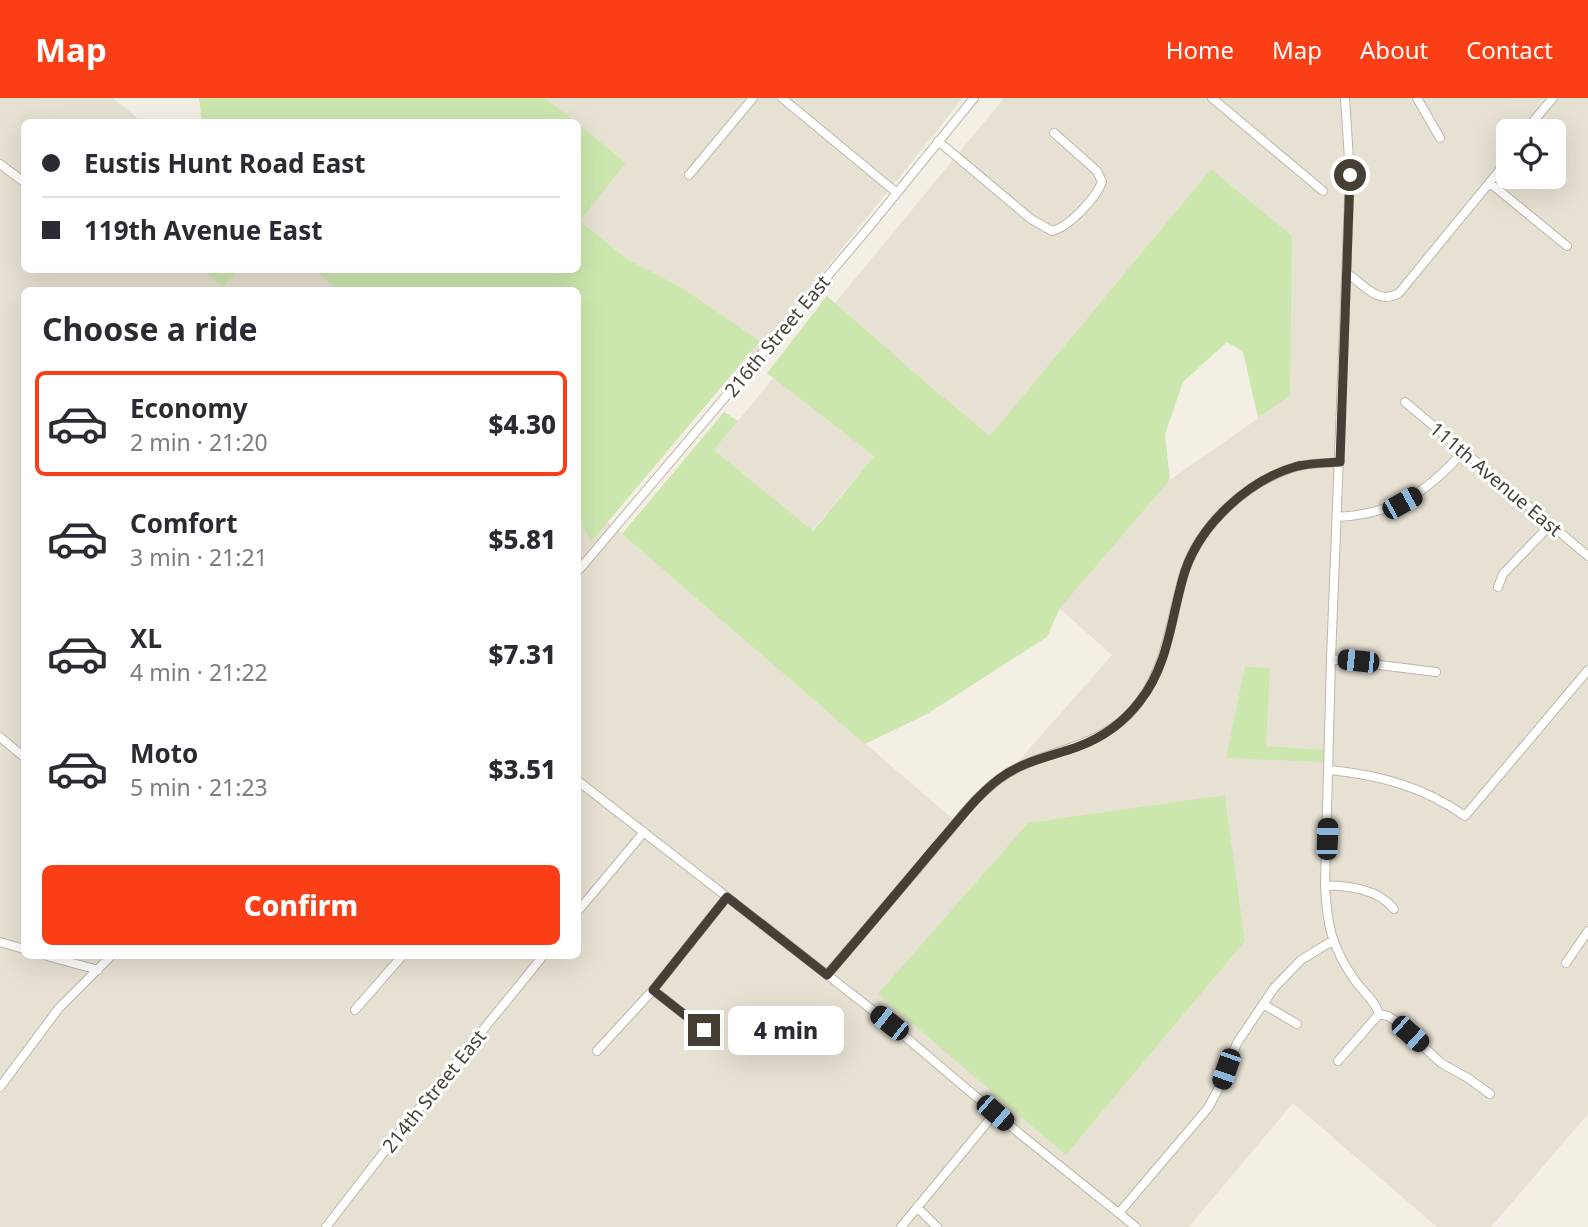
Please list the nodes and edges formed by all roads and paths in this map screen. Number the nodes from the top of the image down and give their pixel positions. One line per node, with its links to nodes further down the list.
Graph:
1 (753, 98): 13 (street)
2 (782, 98): 18 (street)
3 (974, 98): 11 (street, 216th Street East)
4 (1212, 98): 17 (street)
5 (1345, 98): 20 (street)
6 (1417, 98): 10 (street)
7 (1553, 98): 8 (street)
8 (1535, 119)
9 (1054, 133): 11 (street)
10 (1440, 138)
11 (938, 141): 18 (street, 216th Street East)
12 (0, 164): 15 (street)
13 (689, 175)
14 (1496, 175): 16 (street)
15 (21, 180)
16 (1490, 183): 19 (street); 20 (street)
17 (1323, 191)
18 (897, 193): 27 (street, 216th Street East)
19 (1567, 246)
20 (1346, 273): 23 (street)
21 (1405, 402): 22 (street, 111th Avenue East)
22 (1464, 451): 24 (street); 25 (street, 111th Avenue East)
23 (1340, 462): 24 (street); 51 (street)
24 (1337, 517): 29 (street)
25 (1550, 525): 26 (street, 111th Avenue East); 28 (street)
26 (1588, 556)
27 (581, 567)
28 (1497, 587)
29 (1331, 659): 31 (street); 34 (street)
30 (1588, 670): 34 (street)
31 (1436, 672)
32 (0, 737): 33 (street)
33 (21, 754)
34 (1329, 771): 37 (street)
35 (581, 783): 36 (street)
36 (644, 832): 38 (street); 39 (street)
37 (1325, 885): 40 (street); 42 (street)
38 (727, 897): 51 (street); 52 (street)
39 (581, 907)
40 (1394, 909)
41 (1588, 930): 49 (street)
42 (1332, 941): 53 (street); 55 (street)
43 (0, 942): 44 (street)
44 (21, 948)
45 (58, 959): 50 (street)
46 (108, 959): 50 (street)
47 (399, 959): 54 (street)
48 (541, 959): 65 (street, 214th Street East)
49 (1566, 963)
50 (98, 970): 60 (street)
51 (827, 975): 62 (street)
52 (653, 990): 57 (street); 58 (street)
53 (1263, 1004): 56 (street); 64 (street)
54 (355, 1010)
55 (1379, 1014): 59 (street); 61 (street)
56 (1297, 1024)
57 (704, 1030)
58 (597, 1051)
59 (1338, 1061)
60 (0, 1087)
61 (1490, 1094)
62 (995, 1113): 63 (street); 64 (street)
63 (917, 1207): 66 (street); 67 (street)
64 (1119, 1213): 68 (street)
65 (327, 1227)
66 (901, 1227)
67 (937, 1227)
68 (1136, 1227)

